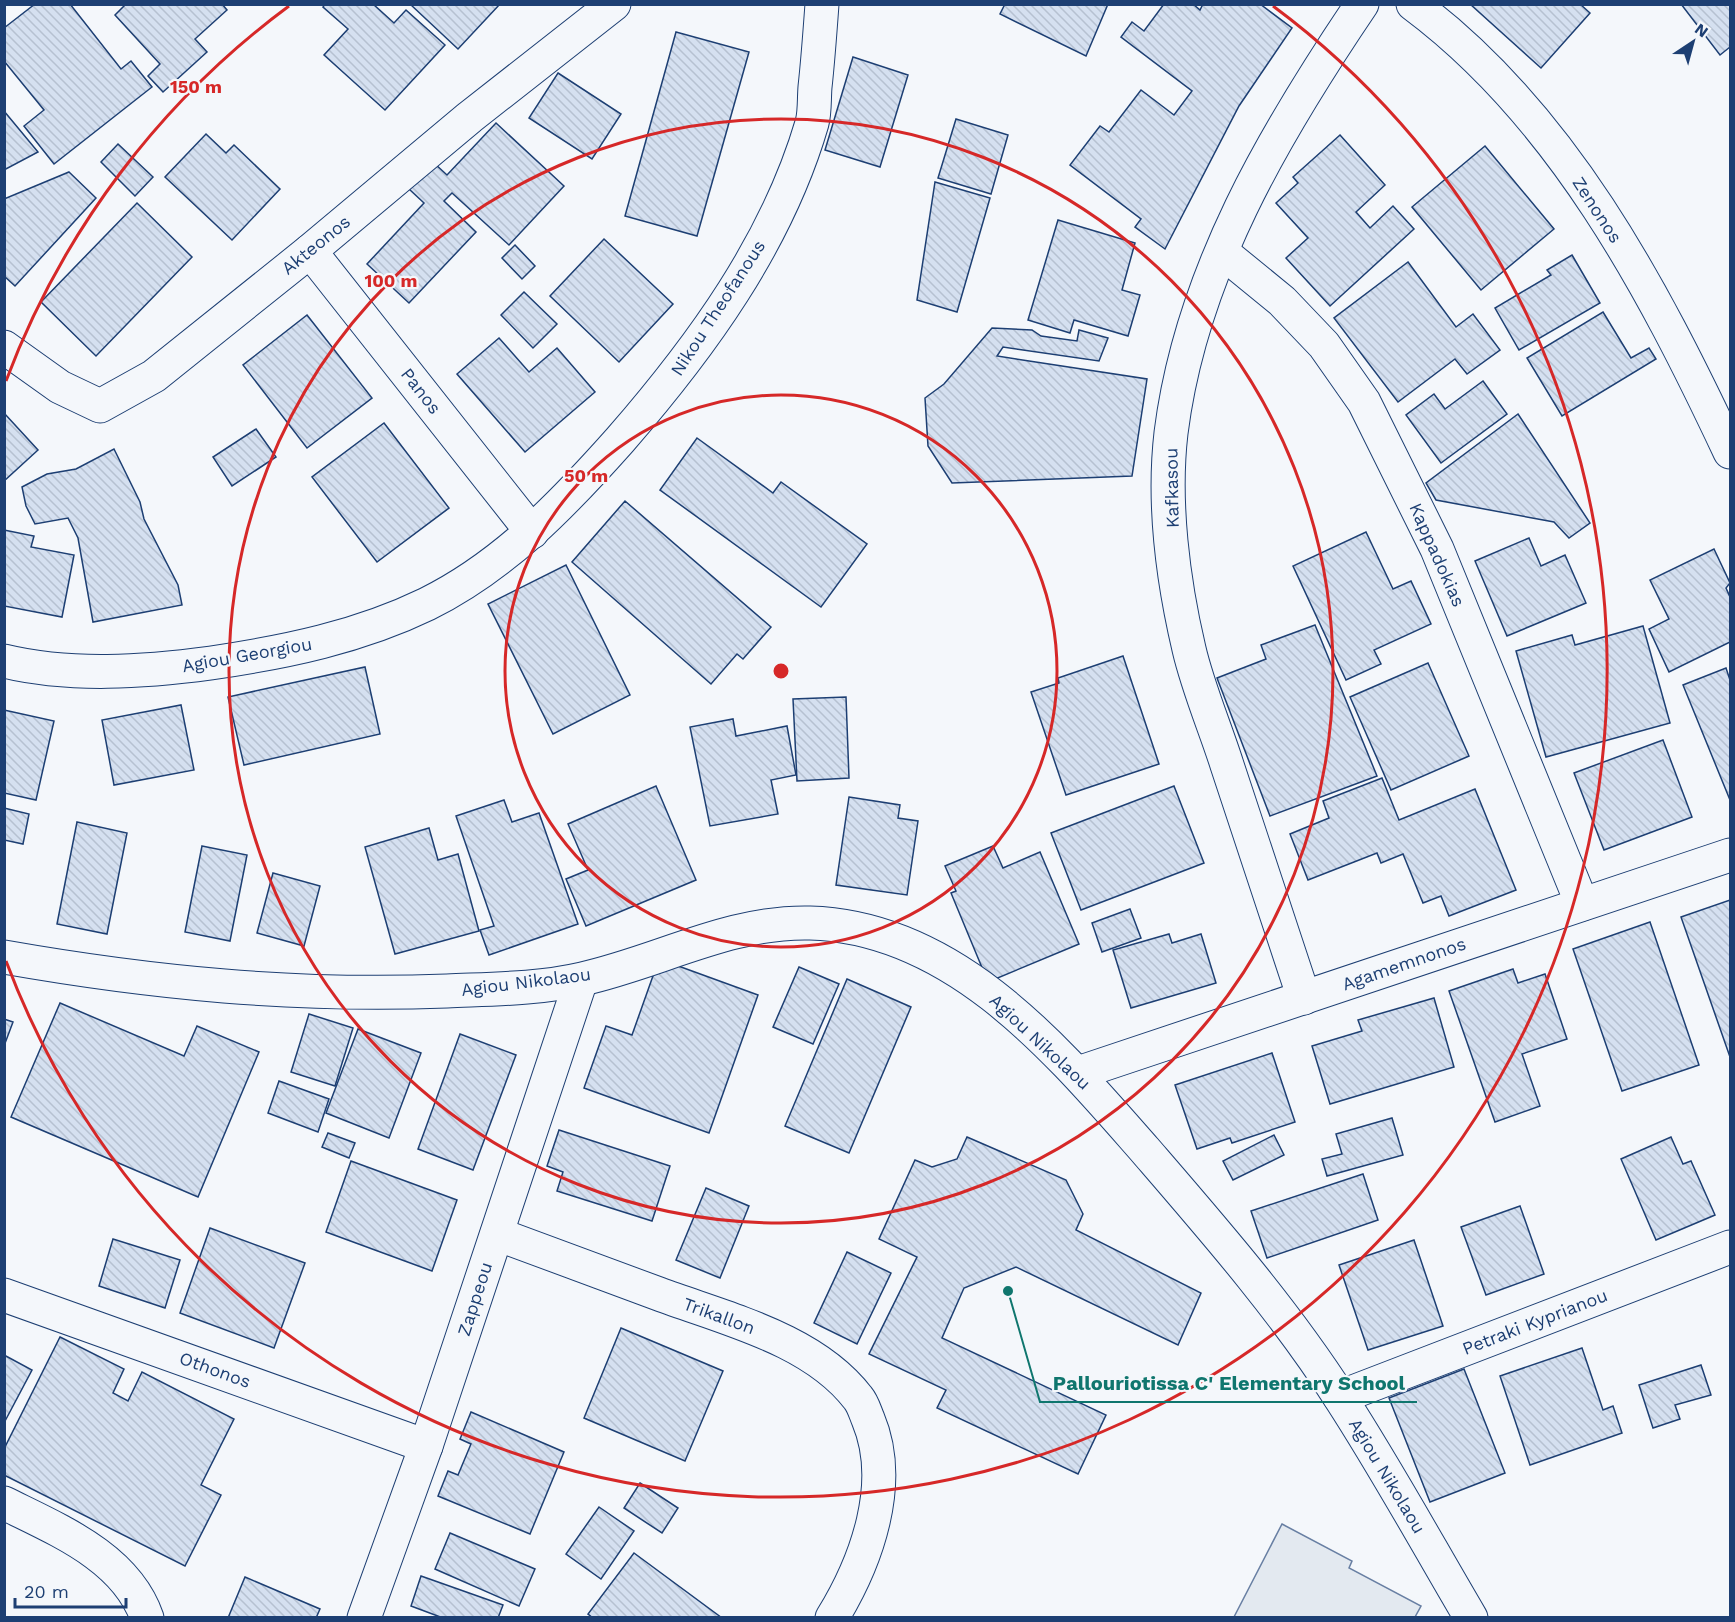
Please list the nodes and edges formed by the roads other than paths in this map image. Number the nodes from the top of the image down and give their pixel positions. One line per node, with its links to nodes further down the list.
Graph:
1 (614, 4): 5 (street, Akteonos)
2 (822, 4): 9 (street, Nikou Theofanous)
3 (1362, 4): 6 (street, Kafkasou)
4 (1413, 4): 8 (street, Zenonos)
5 (310, 251): 7 (street, Akteonos); 9 (street, Panos)
6 (1222, 252): 12 (street, Kappadokias); 15 (street, Kafkasou)
7 (4, 347)
8 (1731, 452)
9 (532, 532): 10 (street, Agiou Georgiou)
10 (4, 660)
11 (1731, 855): 12 (street, Agamemnonos)
12 (1582, 904): 15 (street, Agamemnonos)
13 (4, 957): 14 (street, Agiou Nikolaou)
14 (581, 980): 16 (street, Agiou Nikolaou); 17 (street, Zappeou)
15 (1304, 998): 16 (street, Agamemnonos)
16 (1078, 1073): 20 (street, Agiou Nikolaou)
17 (497, 1234): 21 (street, Zappeou); 25 (street, Trikallon)
18 (1731, 1247): 20 (street, Petraki Kyprianou)
19 (4, 1295): 21 (street, Othonos)
20 (1340, 1397): 26 (street, Agiou Nikolaou)
21 (426, 1446): 24 (street, Zappeou)
22 (4, 1503): 23 (street)
23 (147, 1617)
24 (363, 1617)
25 (832, 1617)
26 (1471, 1617)

